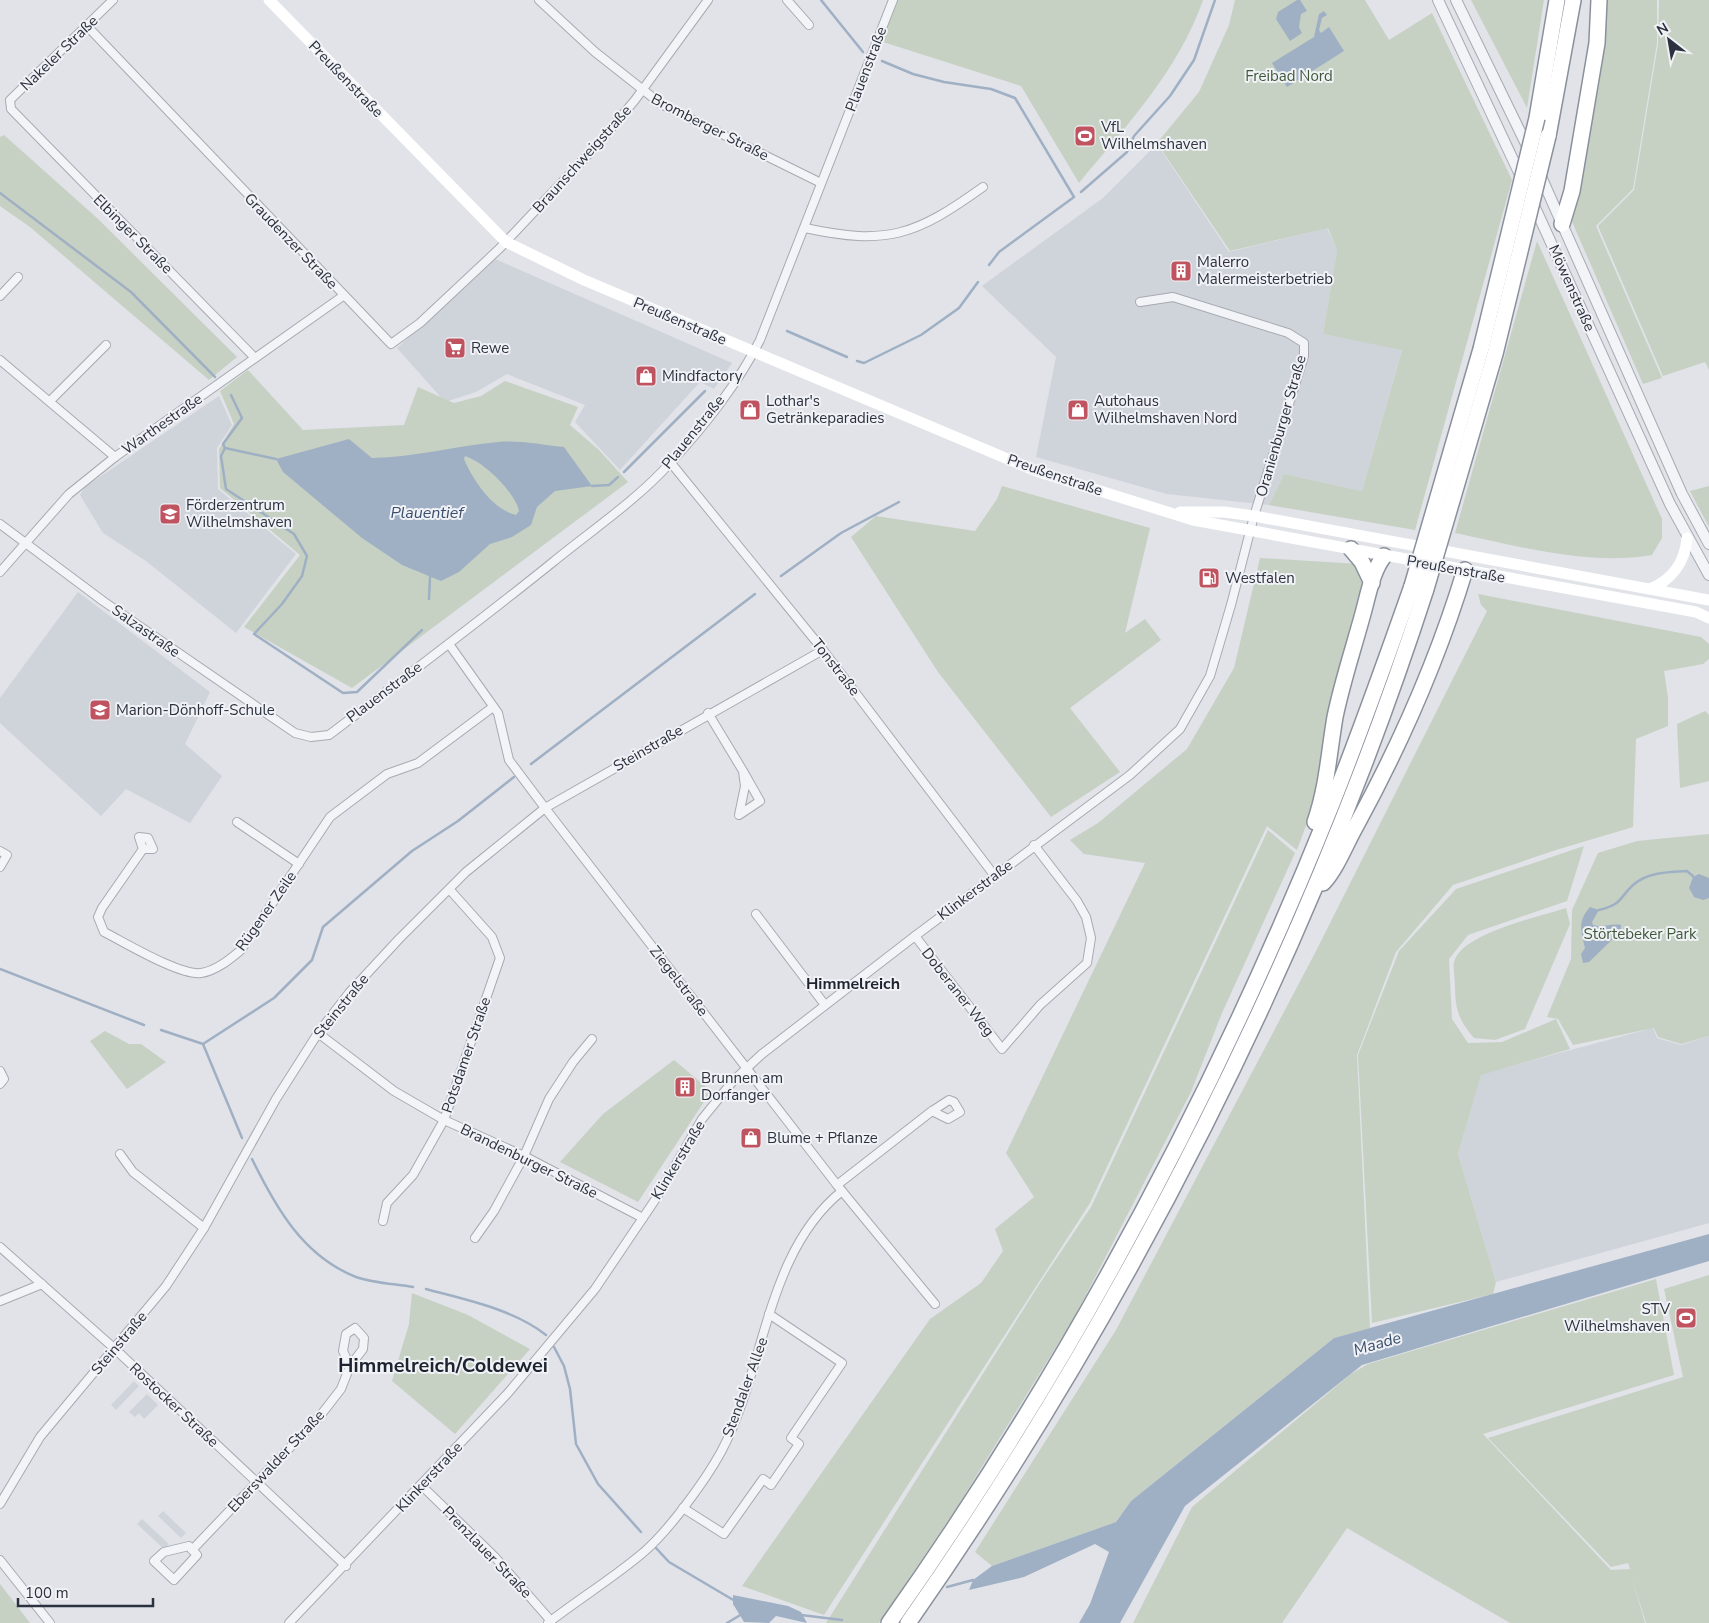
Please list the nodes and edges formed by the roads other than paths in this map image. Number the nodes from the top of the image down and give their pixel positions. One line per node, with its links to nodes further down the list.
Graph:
1 (113, 0): 13 (street, Nakeler Straße)
2 (269, 0): 20 (main road, Preußenstraße)
3 (539, 0): 14 (street, Bromberger Straße)
4 (708, 0): 14 (street, Braunschweigstraße)
5 (787, 0): 12 (street)
6 (893, 0): 16 (street, Plauenstraße)
7 (1438, 0): 36 (street, Möwenstraße)
8 (1456, 0): 18 (street, Möwenstraße)
9 (1557, 0): 47 (highway, bridge)
10 (1573, 0): 47 (highway, bridge)
11 (1599, 0): 18 (highway)
12 (809, 25)
13 (86, 26): 15 (street, Nakeler Straße); 23 (street, Graudenzer Straße)
14 (640, 89): 16 (street, Bromberger Straße); 20 (street, Braunschweigstraße)
15 (11, 109): 27 (street, Elbinger Straße)
16 (821, 183): 19 (street, Plauenstraße)
17 (983, 187): 19 (street)
18 (1562, 224): 39 (street, Möwenstraße)
19 (805, 228): 26 (street, Plauenstraße)
20 (506, 242): 23 (street, Graudenzer Straße); 26 (main road, Preußenstraße)
21 (18, 276): 22 (street)
22 (0, 296)
23 (343, 296): 27 (street, Warthestraße)
24 (1140, 302): 33 (street, Oranienburger Straße)
25 (106, 345): 29 (street)
26 (754, 351): 31 (street, Plauenstraße); 32 (main road, Preußenstraße)
27 (255, 358): 30 (street, Warthestraße)
28 (0, 360): 29 (street)
29 (50, 402): 30 (street)
30 (115, 457): 37 (street, Warthestraße)
31 (671, 463): 53 (street, Plauenstraße); 54 (street, Tonstraße)
32 (1174, 512): 33 (main road, Preußenstraße); 35 (main road, Preußenstraße)
33 (1254, 516): 35 (street, Oranienburger Straße); 38 (main road, Preußenstraße)
34 (0, 524): 37 (street, Salzastraße)
35 (1250, 531): 40 (main road, Preußenstraße); 61 (street, Klinkerstraße)
36 (1687, 538): 45 (street, Möwenstraße); 48 (main road)
37 (26, 543): 44 (street, Warthestraße); 57 (street, Salzastraße)
38 (1399, 543): 41 (main road, Preußenstraße); 42 (main road)
39 (1709, 544)
40 (1351, 549): 42 (main road, Preußenstraße); 46 (highway)
41 (1459, 554): 43 (main road); 48 (main road, Preußenstraße)
42 (1384, 556): 43 (main road, Preußenstraße); 46 (highway)
43 (1465, 570): 50 (main road, Preußenstraße); 69 (highway)
44 (0, 572)
45 (1709, 574)
46 (1372, 583): 66 (highway)
47 (1419, 588): 66 (highway); 69 (highway)
48 (1650, 589): 49 (main road, Preußenstraße)
49 (1709, 600)
50 (1696, 612): 51 (street); 52 (main road, Preußenstraße)
51 (1709, 612)
52 (1709, 618)
53 (449, 644): 55 (street, Ziegelstraße); 57 (street, Plauenstraße)
54 (823, 650): 56 (street, Steinstraße); 67 (street, Tonstraße)
55 (493, 707): 59 (street, Ziegelstraße); 64 (street, Rügener Zeile)
56 (708, 714): 58 (street); 59 (street, Steinstraße)
57 (295, 733)
58 (743, 771): 58 (street)
59 (545, 808): 68 (street, Steinstraße); 75 (street, Ziegelstraße)
60 (237, 822): 64 (street, Rügener Zeile)
61 (1034, 845): 67 (street, Klinkerstraße); 71 (street, Doberaner Weg)
62 (143, 849): 64 (street, Rügener Zeile)
63 (0, 852): 65 (street)
64 (299, 864)
65 (0, 867)
66 (1302, 874): 104 (highway)
67 (994, 875): 71 (street, Klinkerstraße)
68 (450, 890): 73 (street, Steinstraße); 79 (street, Potsdamer Straße)
69 (1308, 899): 105 (highway)
70 (756, 914): 72 (street)
71 (915, 936): 72 (street, Klinkerstraße)
72 (825, 1005): 75 (street, Klinkerstraße)
73 (318, 1033): 79 (street, Brandenburger Straße); 85 (street, Steinstraße)
74 (592, 1039): 81 (street)
75 (747, 1067): 82 (street, Ziegelstraße); 83 (street, Klinkerstraße)
76 (0, 1071): 77 (street)
77 (0, 1084)
78 (932, 1111): 82 (street, Stendaler Allee)
79 (444, 1120): 81 (street, Brandenburger Straße); 84 (street, Potsdamer Straße)
80 (120, 1154): 85 (street)
81 (524, 1156): 83 (street, Brandenburger Straße); 86 (street)
82 (840, 1188): 90 (street, Ziegelstraße); 91 (street, Stendaler Allee)
83 (643, 1218): 95 (street, Klinkerstraße)
84 (383, 1221)
85 (204, 1228): 92 (street, Steinstraße)
86 (475, 1238)
87 (0, 1247): 88 (street, Rostocker Straße)
88 (42, 1284): 89 (street); 92 (street, Rostocker Straße)
89 (0, 1301)
90 (936, 1304)
91 (769, 1314): 97 (street, Stendaler Allee); 97 (street, Stendaler Allee)
92 (115, 1349): 94 (street, Rostocker Straße); 96 (street, Steinstraße)
93 (350, 1366): 94 (street, Eberswalder Straße)
94 (258, 1482): 98 (street, Eberswalder Straße); 100 (street, Rostocker Straße)
95 (421, 1485): 100 (street, Klinkerstraße); 101 (street, Prenzlauer Straße)
96 (0, 1504)
97 (683, 1508): 101 (street, Stendaler Allee)
98 (192, 1550): 98 (street, Eberswalder Straße)
99 (0, 1560): 102 (street)
100 (346, 1566): 103 (street, Klinkerstraße)
101 (550, 1622)
102 (50, 1623)
103 (289, 1623)
104 (889, 1623)
105 (908, 1623)

